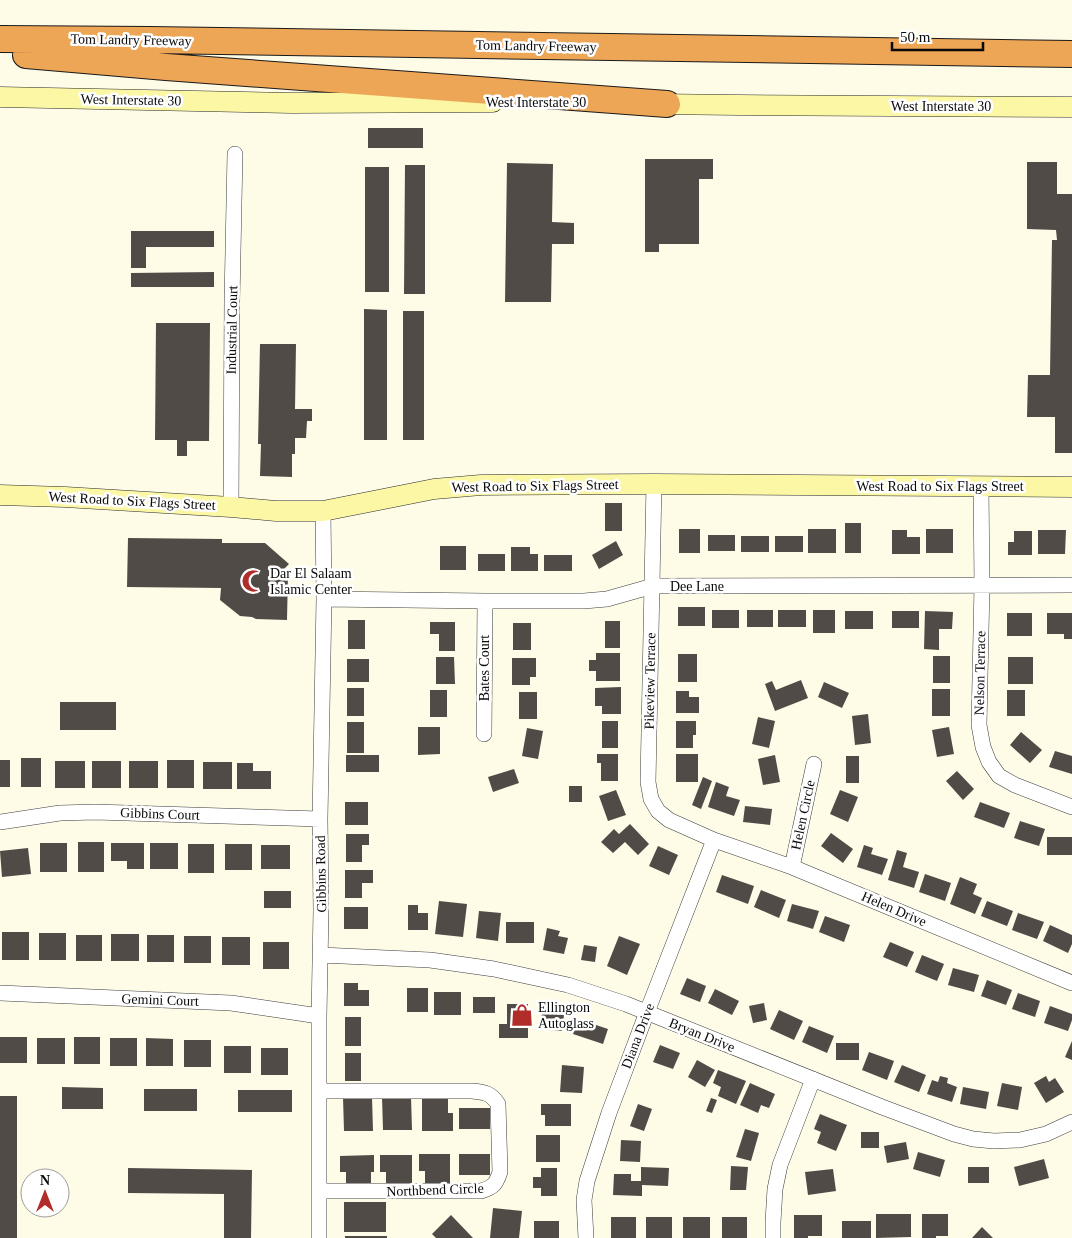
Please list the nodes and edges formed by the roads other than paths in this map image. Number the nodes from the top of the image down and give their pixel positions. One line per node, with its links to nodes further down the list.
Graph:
1 (0, 39): 4 (highway, Tom Landry Freeway)
2 (1072, 40): 4 (highway)
3 (0, 53): 7 (highway)
4 (968, 53): 5 (highway, Tom Landry Freeway)
5 (1072, 54)
6 (0, 97): 7 (street, West Interstate 30)
7 (667, 104): 8 (street, West Interstate 30)
8 (1072, 107)
9 (235, 154): 14 (street, Industrial Court)
10 (654, 484): 11 (street, West Road to Six Flags Street); 15 (street, West Road to Six Flags Street); 18 (street, Pikeview Terrace)
11 (981, 486): 12 (street, West Road to Six Flags Street); 16 (street, Nelson Terrace)
12 (1072, 487)
13 (0, 495): 14 (street, West Road to Six Flags Street)
14 (231, 507): 15 (street, West Road to Six Flags Street)
15 (323, 511): 19 (street, Gibbins Road)
16 (982, 585): 17 (street, Dee Lane); 18 (street, Dee Lane); 23 (street, Nelson Terrace)
17 (1072, 585)
18 (653, 586): 20 (street, Dee Lane); 26 (street, Pikeview Terrace)
19 (324, 599): 20 (street, Dee Lane); 24 (street, Gibbins Road)
20 (485, 601): 21 (street, Bates Court)
21 (484, 734)
22 (814, 764): 27 (street, Helen Circle)
23 (1072, 807)
24 (320, 819): 25 (street, Gibbins Court); 28 (street, Gibbins Road)
25 (0, 822)
26 (714, 840): 27 (street, Helen Drive); 31 (street, Diana Drive)
27 (792, 866): 29 (street, Helen Drive)
28 (321, 955): 31 (street, Bryan Drive); 32 (street, Gibbins Road)
29 (1072, 983)
30 (0, 993): 32 (street, Gemini Court)
31 (646, 1012): 33 (street, Bryan Drive); 38 (street, Diana Drive)
32 (319, 1016): 34 (street, Gibbins Road)
33 (812, 1079): 35 (street, Bryan Drive); 39 (street)
34 (320, 1091): 36 (street, Gibbins Road); 36 (street, Northbend Circle)
35 (1072, 1122)
36 (320, 1191): 37 (street, Gibbins Road)
37 (320, 1238)
38 (586, 1238)
39 (774, 1238)

